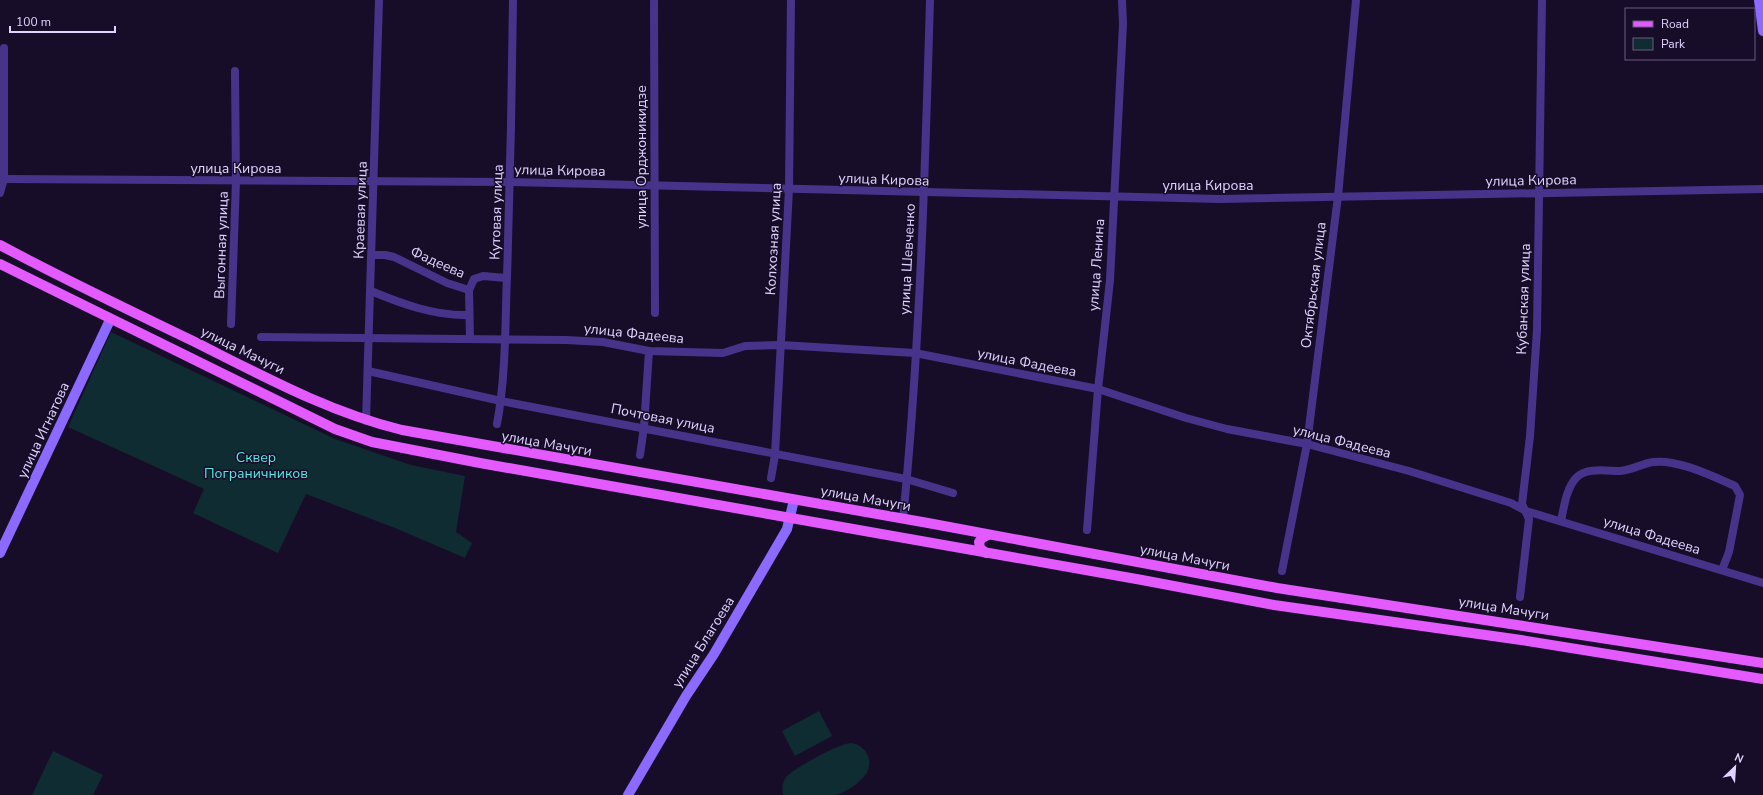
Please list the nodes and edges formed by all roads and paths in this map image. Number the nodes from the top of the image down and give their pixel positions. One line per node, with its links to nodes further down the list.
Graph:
1 (379, 0): 14 (street, Краевая улица)
2 (513, 0): 16 (street, Кутовая улица)
3 (654, 0): 17 (street, улица Орджоникидзе)
4 (791, 0): 18 (street, Колхозная улица)
5 (930, 0): 21 (street, улица Шевченко)
6 (1122, 0): 24 (street, улица Ленина)
7 (1356, 0): 23 (street, Октябрьская улица)
8 (1542, 0): 22 (street, Кубанская улица)
9 (1759, 0): 10 (street)
10 (1763, 31)
11 (4, 48): 13 (street)
12 (235, 71): 15 (street, Выгонная улица)
13 (4, 178): 15 (street, улица Кирова); 20 (street)
14 (374, 180): 15 (street, улица Кирова); 16 (street, улица Кирова); 26 (street, Краевая улица)
15 (236, 181): 34 (street, Выгонная улица)
16 (510, 182): 17 (street, улица Кирова); 28 (street, Кутовая улица)
17 (654, 185): 18 (street, улица Кирова); 31 (street, улица Орджоникидзе)
18 (789, 189): 21 (street, улица Кирова); 39 (street, Колхозная улица)
19 (1763, 189): 22 (street, улица Кирова)
20 (0, 193)
21 (924, 193): 24 (street, улица Кирова); 41 (street, улица Шевченко)
22 (1539, 193): 23 (street, улица Кирова); 55 (street, Кубанская улица)
23 (1338, 196): 24 (street, улица Кирова); 48 (street, Октябрьская улица)
24 (1113, 197): 43 (street, улица Ленина)
25 (0, 245): 45 (main road, улица Мачуги)
26 (372, 255): 29 (street, Фадеева); 30 (street, Краевая улица)
27 (0, 264): 33 (main road, улица Мачуги)
28 (506, 278): 29 (street); 38 (street, Кутовая улица)
29 (469, 290): 32 (street, Фадеева)
30 (371, 291): 32 (street); 36 (street, Краевая улица)
31 (655, 313)
32 (468, 314): 37 (street, Фадеева)
33 (110, 320): 56 (main road, улица Мачуги); 61 (street, улица Игнатова)
34 (231, 324)
35 (261, 336): 36 (street, улица Фадеева)
36 (369, 338): 37 (street, улица Фадеева); 42 (street, Краевая улица)
37 (470, 338): 38 (street, улица Фадеева)
38 (505, 338): 40 (street, улица Фадеева); 44 (street, Кутовая улица)
39 (781, 345): 40 (street, улица Фадеева); 41 (street, улица Фадеева); 50 (street, Колхозная улица)
40 (649, 351): 47 (street)
41 (915, 353): 43 (street, улица Фадеева); 52 (street, улица Шевченко)
42 (368, 371): 44 (street, Почтовая улица); 45 (street, Краевая улица)
43 (1098, 389): 48 (street, улица Фадеева); 59 (street, улица Ленина)
44 (501, 401): 46 (street, Кутовая улица); 47 (street, Почтовая улица)
45 (366, 421): 54 (main road, улица Мачуги)
46 (497, 424)
47 (644, 427): 49 (street); 50 (street, Почтовая улица)
48 (1307, 444): 55 (street, улица Фадеева); 64 (street, Октябрьская улица)
49 (640, 455)
50 (775, 455): 51 (street, Колхозная улица); 52 (street, Почтовая улица)
51 (771, 478)
52 (906, 480): 53 (street, Почтовая улица); 57 (street, улица Шевченко)
53 (953, 493)
54 (794, 500): 56 (street, улица Благоева); 57 (main road, улица Мачуги)
55 (1526, 511): 58 (street, улица Фадеева); 66 (street, Кубанская улица)
56 (791, 519): 62 (main road, улица Мачуги); 73 (street, улица Благоева)
57 (902, 519): 60 (main road, улица Мачуги)
58 (1561, 521): 63 (street, улица Фадеева); 63 (street)
59 (1087, 530)
60 (988, 535): 62 (main road); 67 (main road, улица Мачуги)
61 (0, 553)
62 (986, 553): 68 (main road, улица Мачуги)
63 (1722, 570): 65 (street, улица Фадеева)
64 (1282, 572)
65 (1763, 583)
66 (1520, 597)
67 (1542, 628): 68 (main road); 69 (main road, улица Мачуги)
68 (1544, 644): 70 (main road, улица Мачуги)
69 (1663, 647): 70 (main road); 71 (main road, улица Мачуги)
70 (1658, 662): 72 (main road, улица Мачуги)
71 (1763, 664)
72 (1763, 679)
73 (628, 795)

